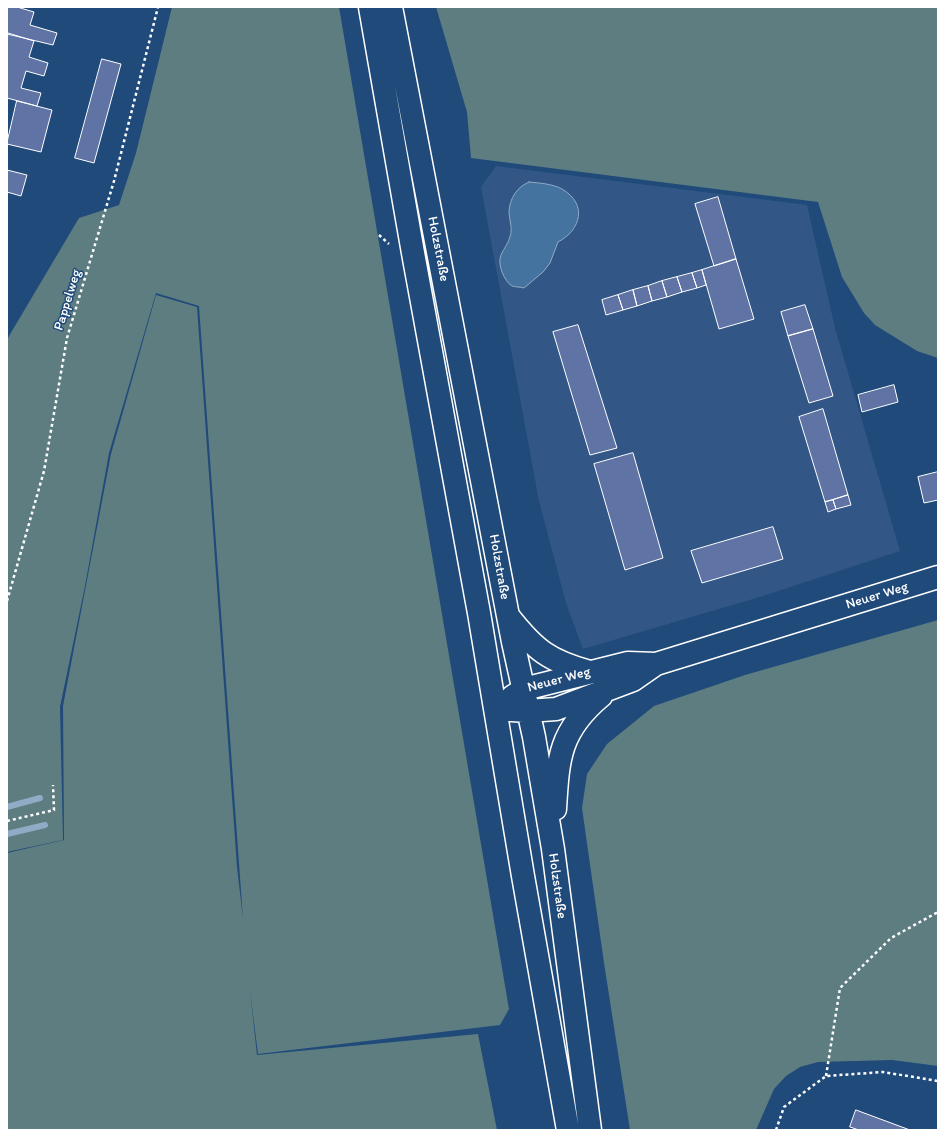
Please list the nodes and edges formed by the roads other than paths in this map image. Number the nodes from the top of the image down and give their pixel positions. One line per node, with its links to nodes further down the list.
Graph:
1 (370, 7): 9 (main road, Holzstraße)
2 (391, 7): 4 (main road, Holzstraße)
3 (938, 577): 5 (main road, Neuer Weg)
4 (508, 616): 6 (main road); 7 (main road, Holzstraße)
5 (656, 664): 6 (main road, Neuer Weg); 8 (main road, Neuer Weg)
6 (590, 672): 7 (main road, Neuer Weg)
7 (524, 689): 9 (main road, Neuer Weg); 10 (main road, Holzstraße)
8 (608, 690): 10 (main road, Neuer Weg); 11 (main road)
9 (495, 709): 10 (main road, Neuer Weg); 12 (main road, Holzstraße)
10 (528, 711): 11 (main road, Holzstraße)
11 (553, 849): 13 (main road, Holzstraße)
12 (568, 1130)
13 (590, 1130)

